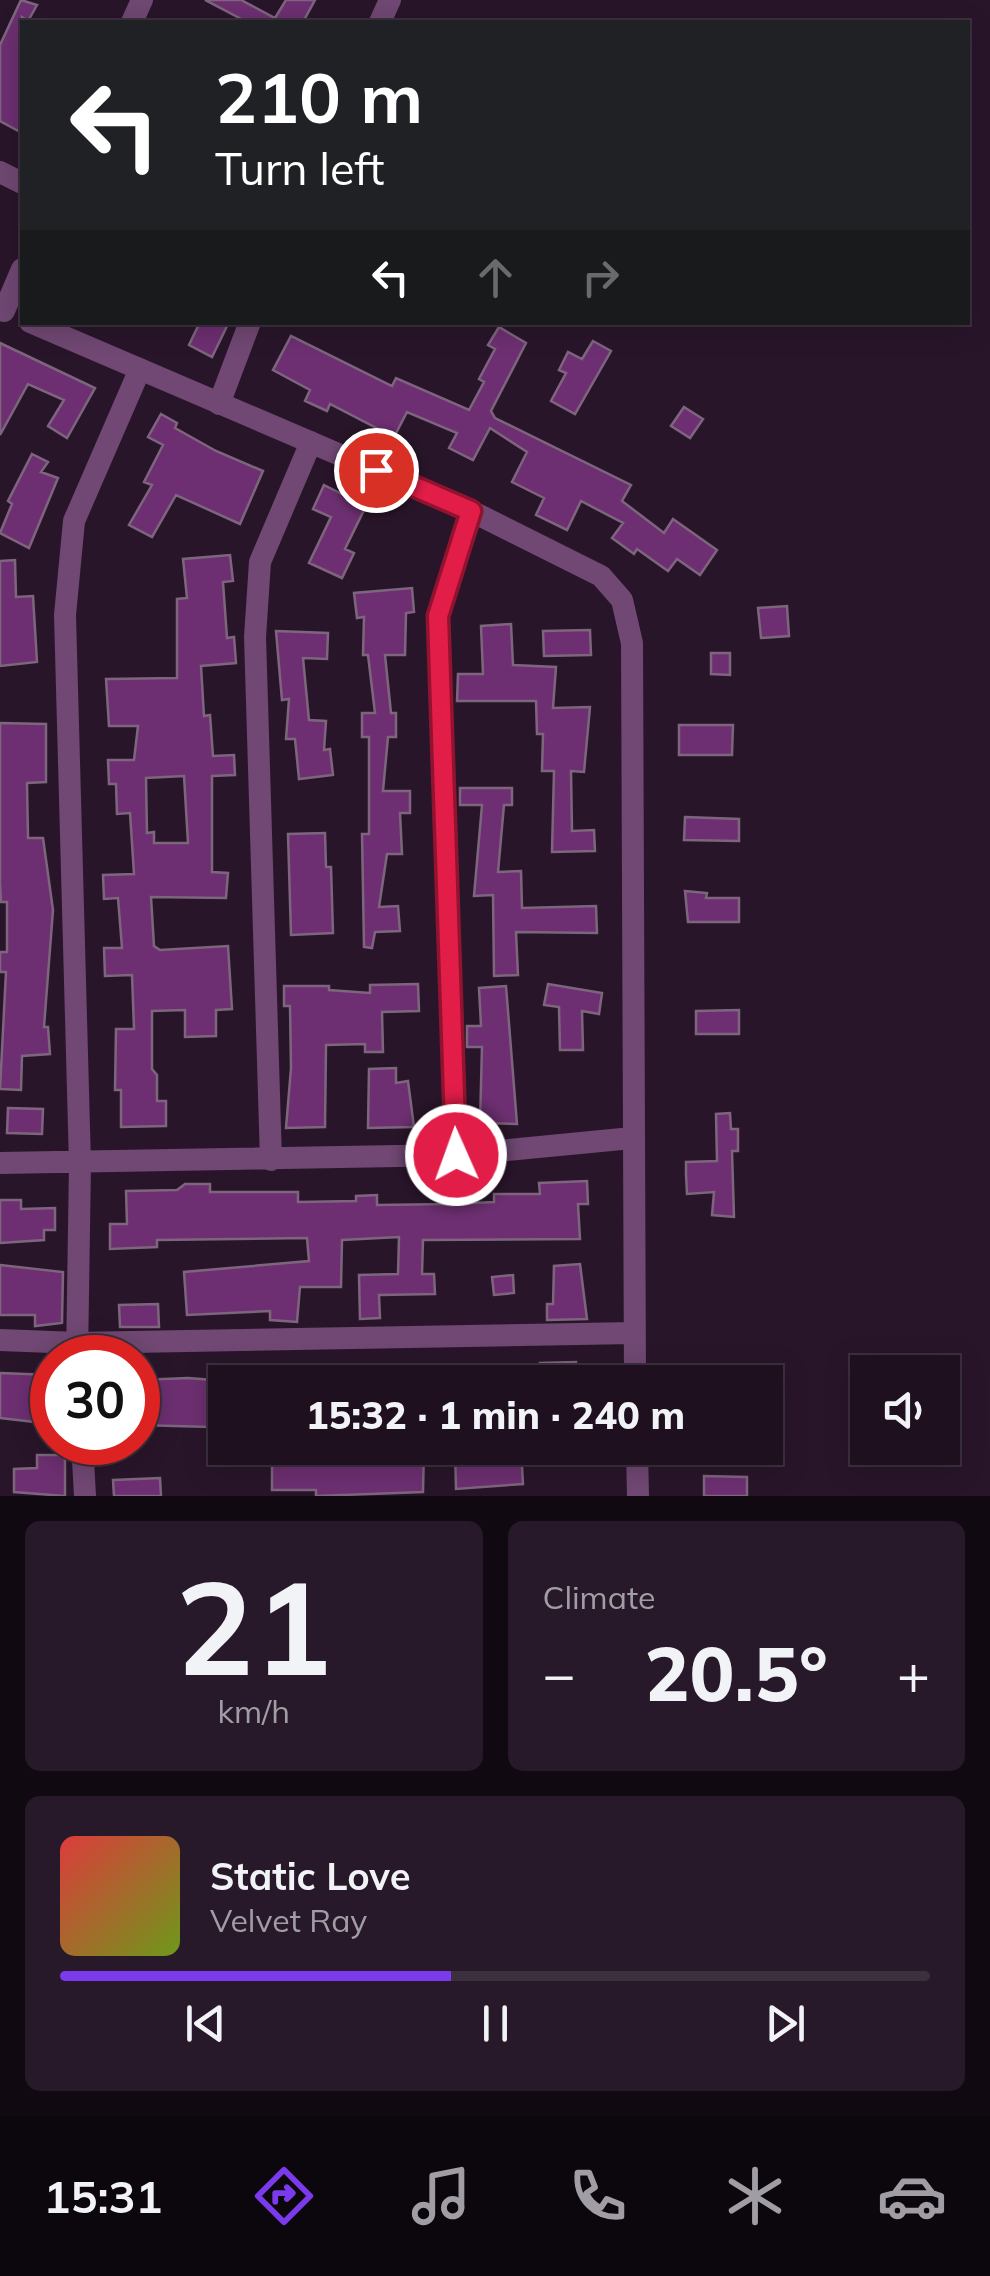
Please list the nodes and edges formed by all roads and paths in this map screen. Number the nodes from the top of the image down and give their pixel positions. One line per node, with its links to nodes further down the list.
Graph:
1 (20, 275): 2 (street)
2 (9, 313)
3 (37, 325): 5 (street)
4 (249, 325): 6 (street)
5 (140, 369): 6 (street); 13 (street)
6 (219, 404): 7 (street)
7 (312, 442): 8 (street); 11 (street)
8 (471, 511): 9 (street); 10 (street)
9 (632, 1138): 10 (street); 14 (street)
10 (456, 1155): 11 (street)
11 (271, 1160): 13 (street)
12 (0, 1163): 13 (street)
13 (80, 1164): 15 (street)
14 (634, 1333): 18 (street); 19 (street)
15 (77, 1335)
16 (0, 1340): 17 (street)
17 (30, 1344)
18 (160, 1347)
19 (635, 1365)
20 (83, 1465): 22 (street)
21 (637, 1465): 23 (street)
22 (85, 1496)
23 (638, 1496)

